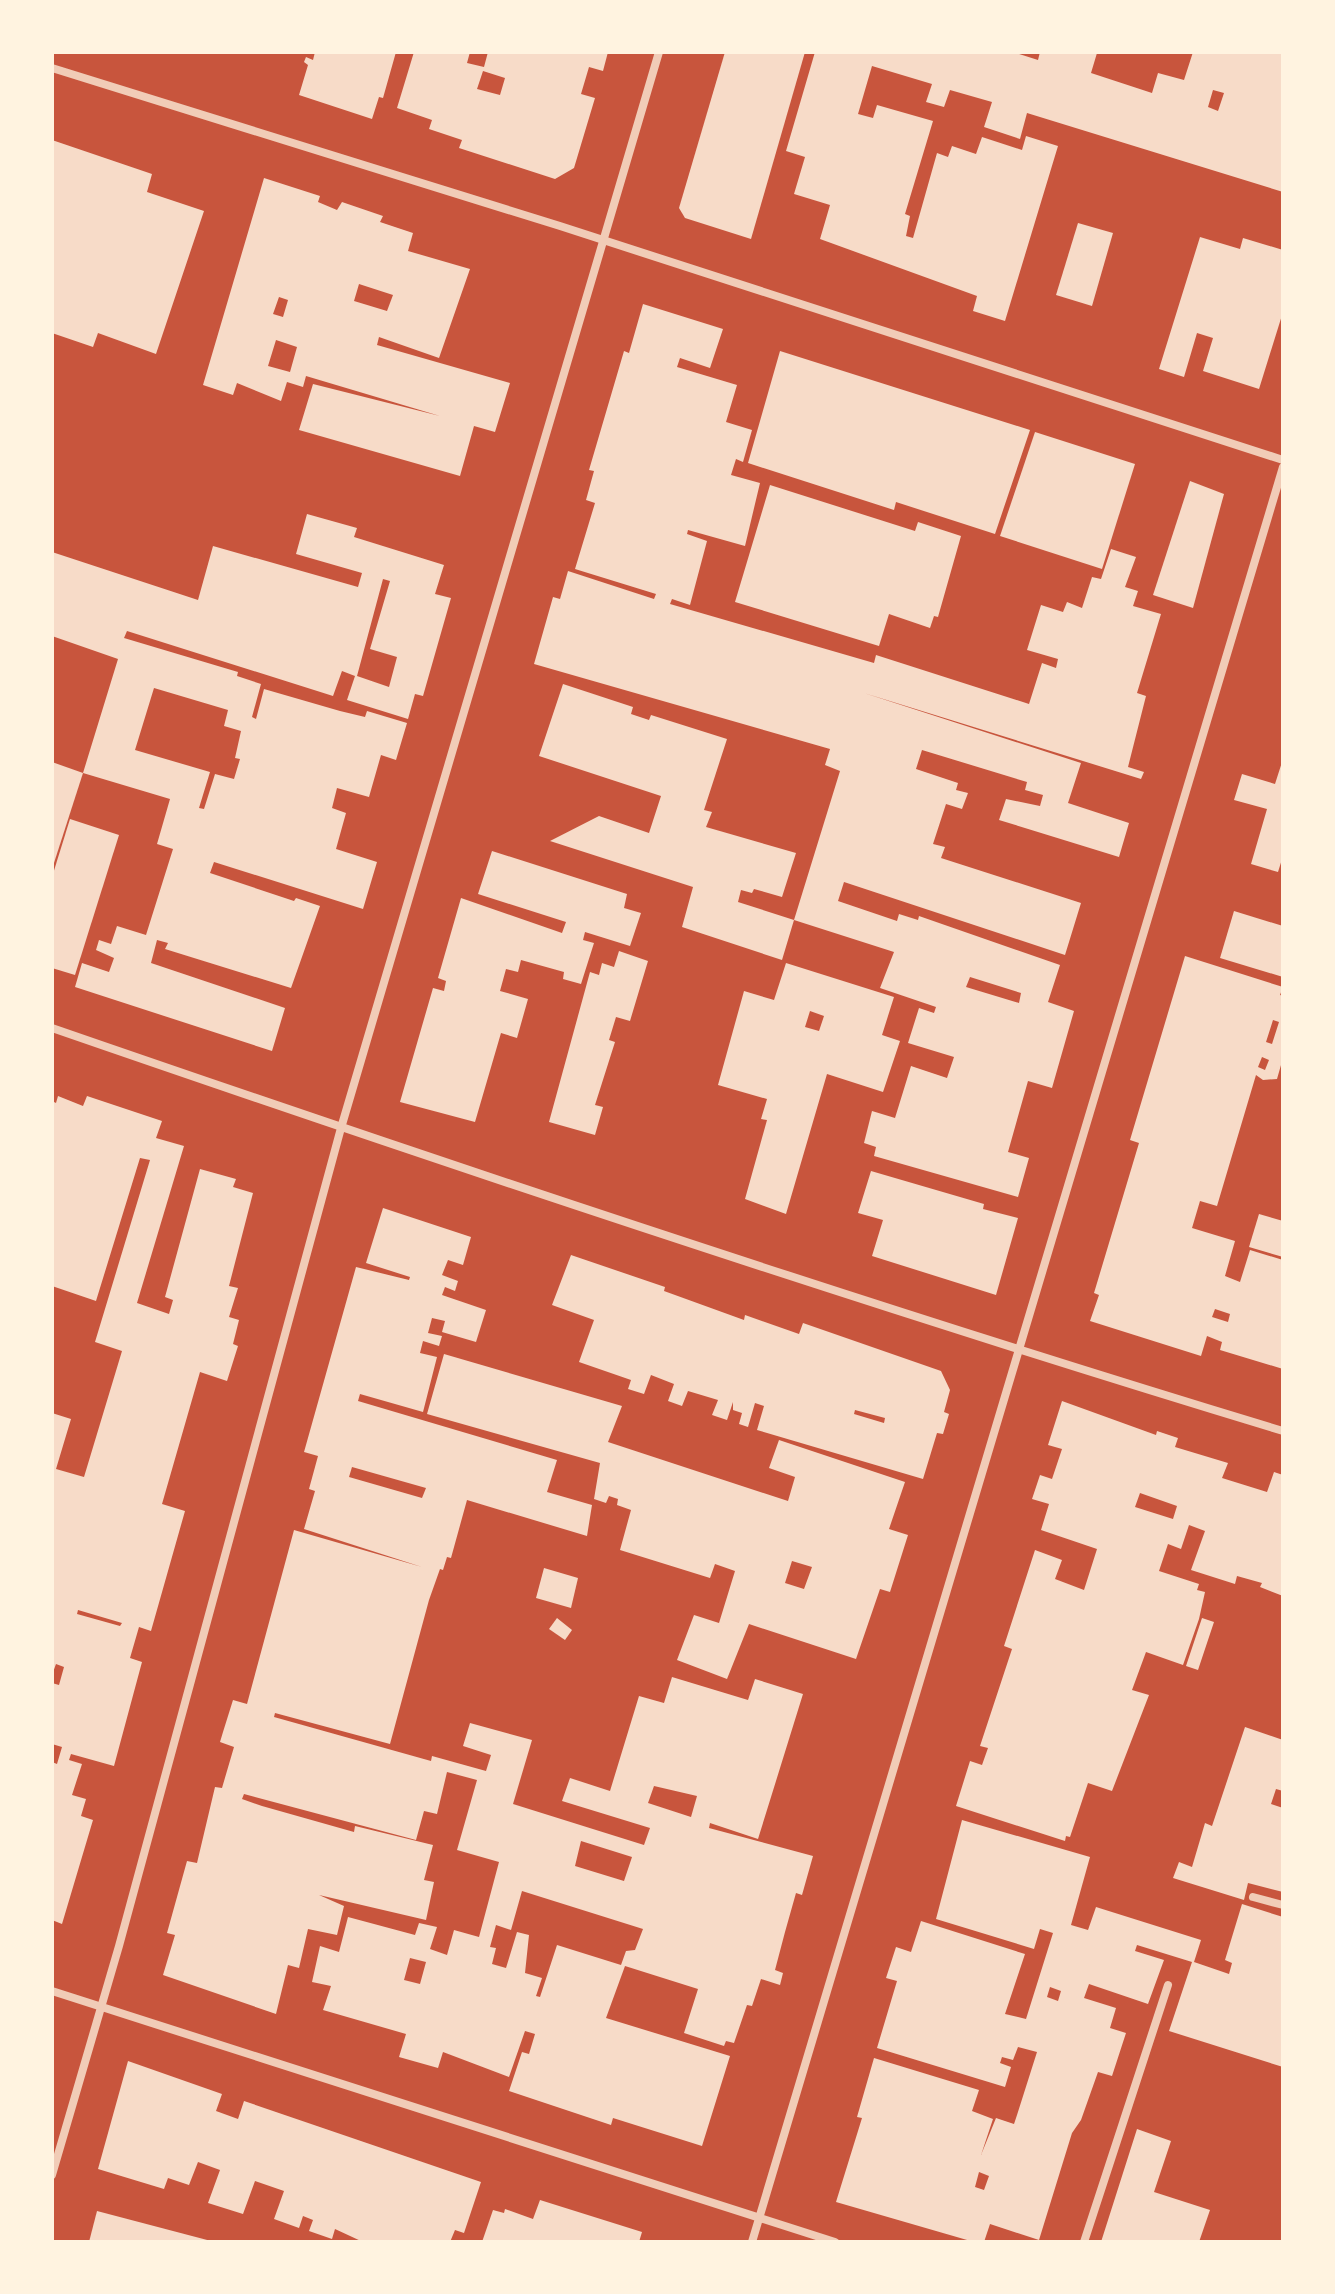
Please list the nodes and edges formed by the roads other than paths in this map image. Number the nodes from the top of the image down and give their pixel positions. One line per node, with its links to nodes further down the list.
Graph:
1 (659, 52): 3 (street)
2 (52, 68): 3 (street)
3 (602, 241): 4 (street); 7 (street)
4 (1283, 460)
5 (1283, 467): 8 (street)
6 (52, 1028): 7 (street)
7 (341, 1128): 8 (street); 14 (street)
8 (1019, 1351): 9 (street); 16 (street)
9 (1283, 1431)
10 (1253, 1897): 11 (street)
11 (1283, 1905)
12 (1168, 1985): 19 (street)
13 (52, 1991): 14 (street)
14 (101, 2007): 15 (street); 16 (street)
15 (52, 2175)
16 (761, 2217): 17 (street); 18 (street)
17 (752, 2242)
18 (835, 2242)
19 (1084, 2242)

